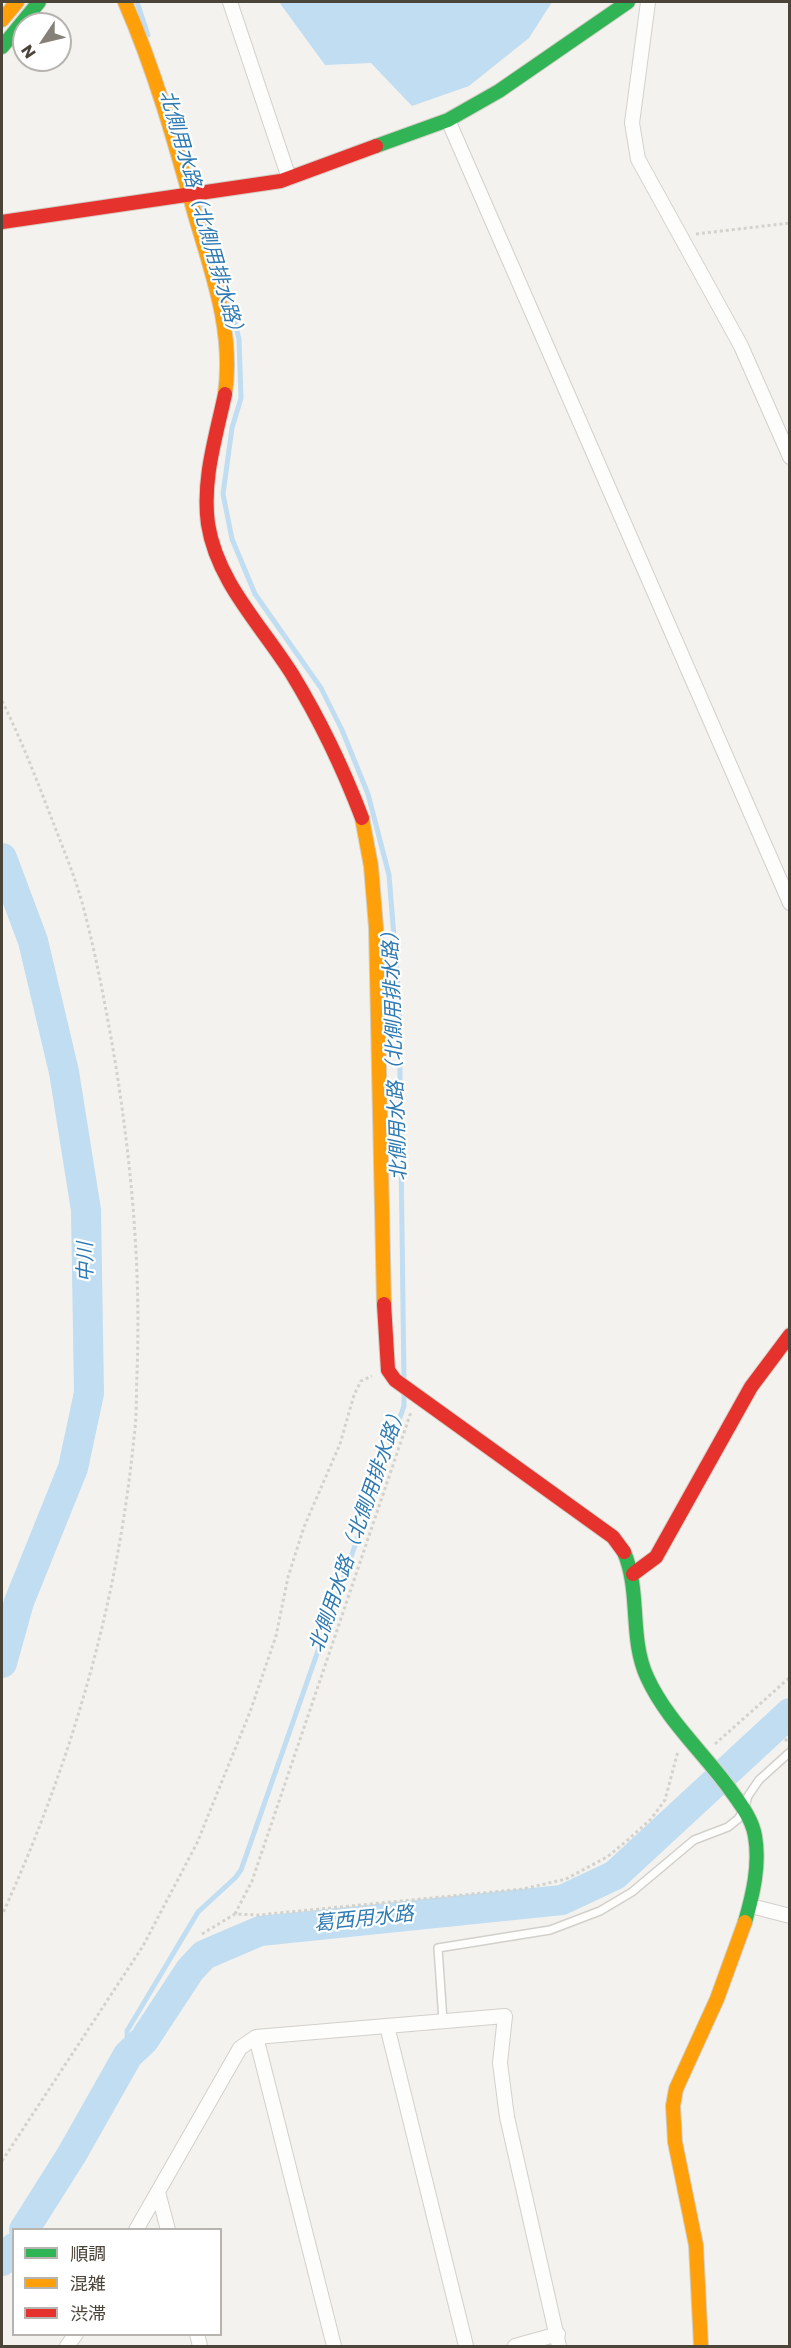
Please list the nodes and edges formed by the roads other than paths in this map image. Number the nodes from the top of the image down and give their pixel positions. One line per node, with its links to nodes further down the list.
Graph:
1 (17, 2): 7 (street)
2 (39, 2): 8 (street)
3 (125, 2): 11 (street)
4 (230, 2): 10 (street)
5 (628, 2): 9 (street)
6 (648, 2): 13 (street)
7 (2, 20)
8 (2, 47)
9 (448, 120): 10 (street); 15 (street)
10 (289, 178): 11 (street)
11 (190, 193): 12 (street); 17 (street)
12 (2, 222)
13 (786, 442): 14 (street)
14 (789, 457)
15 (789, 903)
16 (789, 1335): 17 (street)
17 (633, 1574): 19 (street)
18 (789, 1752): 19 (lane)
19 (744, 1810): 20 (street); 22 (lane)
20 (751, 1906): 21 (street); 32 (street)
21 (789, 1916)
22 (443, 2021): 23 (street); 28 (street)
23 (387, 2026): 24 (street); 30 (street)
24 (256, 2037): 25 (street); 29 (street)
25 (158, 2192): 26 (street); 27 (street)
26 (137, 2228)
27 (168, 2228)
28 (559, 2340): 31 (street)
29 (334, 2346)
30 (466, 2346)
31 (515, 2346)
32 (700, 2346)

